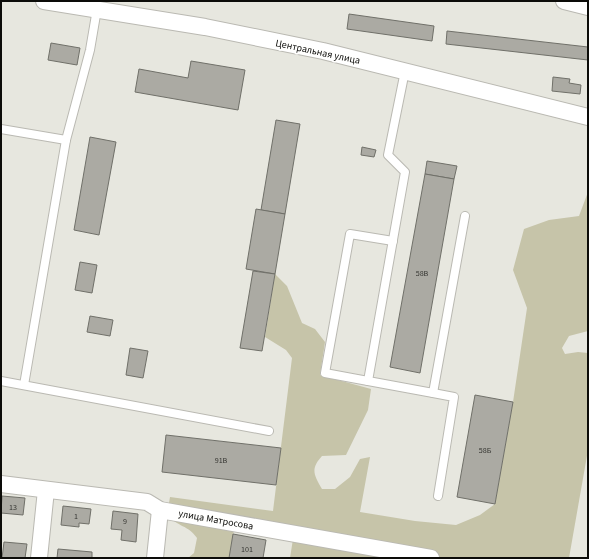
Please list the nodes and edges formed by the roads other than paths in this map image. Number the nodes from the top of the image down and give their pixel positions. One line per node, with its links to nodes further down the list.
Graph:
1 (44, 1): 4 (street, Центральная улица)
2 (564, 1): 3 (street)
3 (588, 7)
4 (97, 9): 5 (street, Центральная улица); 8 (lane)
5 (405, 71): 6 (street, Центральная улица); 10 (lane)
6 (588, 117)
7 (1, 129): 8 (lane)
8 (66, 140): 13 (lane)
9 (465, 216): 14 (lane)
10 (393, 241): 12 (lane); 12 (lane)
11 (1, 381): 13 (lane)
12 (368, 381): 14 (lane)
13 (24, 385): 15 (lane)
14 (433, 393): 18 (lane)
15 (269, 431)
16 (1, 484): 17 (street, улица Матросова)
17 (46, 490): 19 (street, улица Матросова); 20 (street)
18 (438, 496)
19 (160, 510): 21 (street); 22 (street, улица Матросова)
20 (39, 558)
21 (155, 558)
22 (430, 558)

